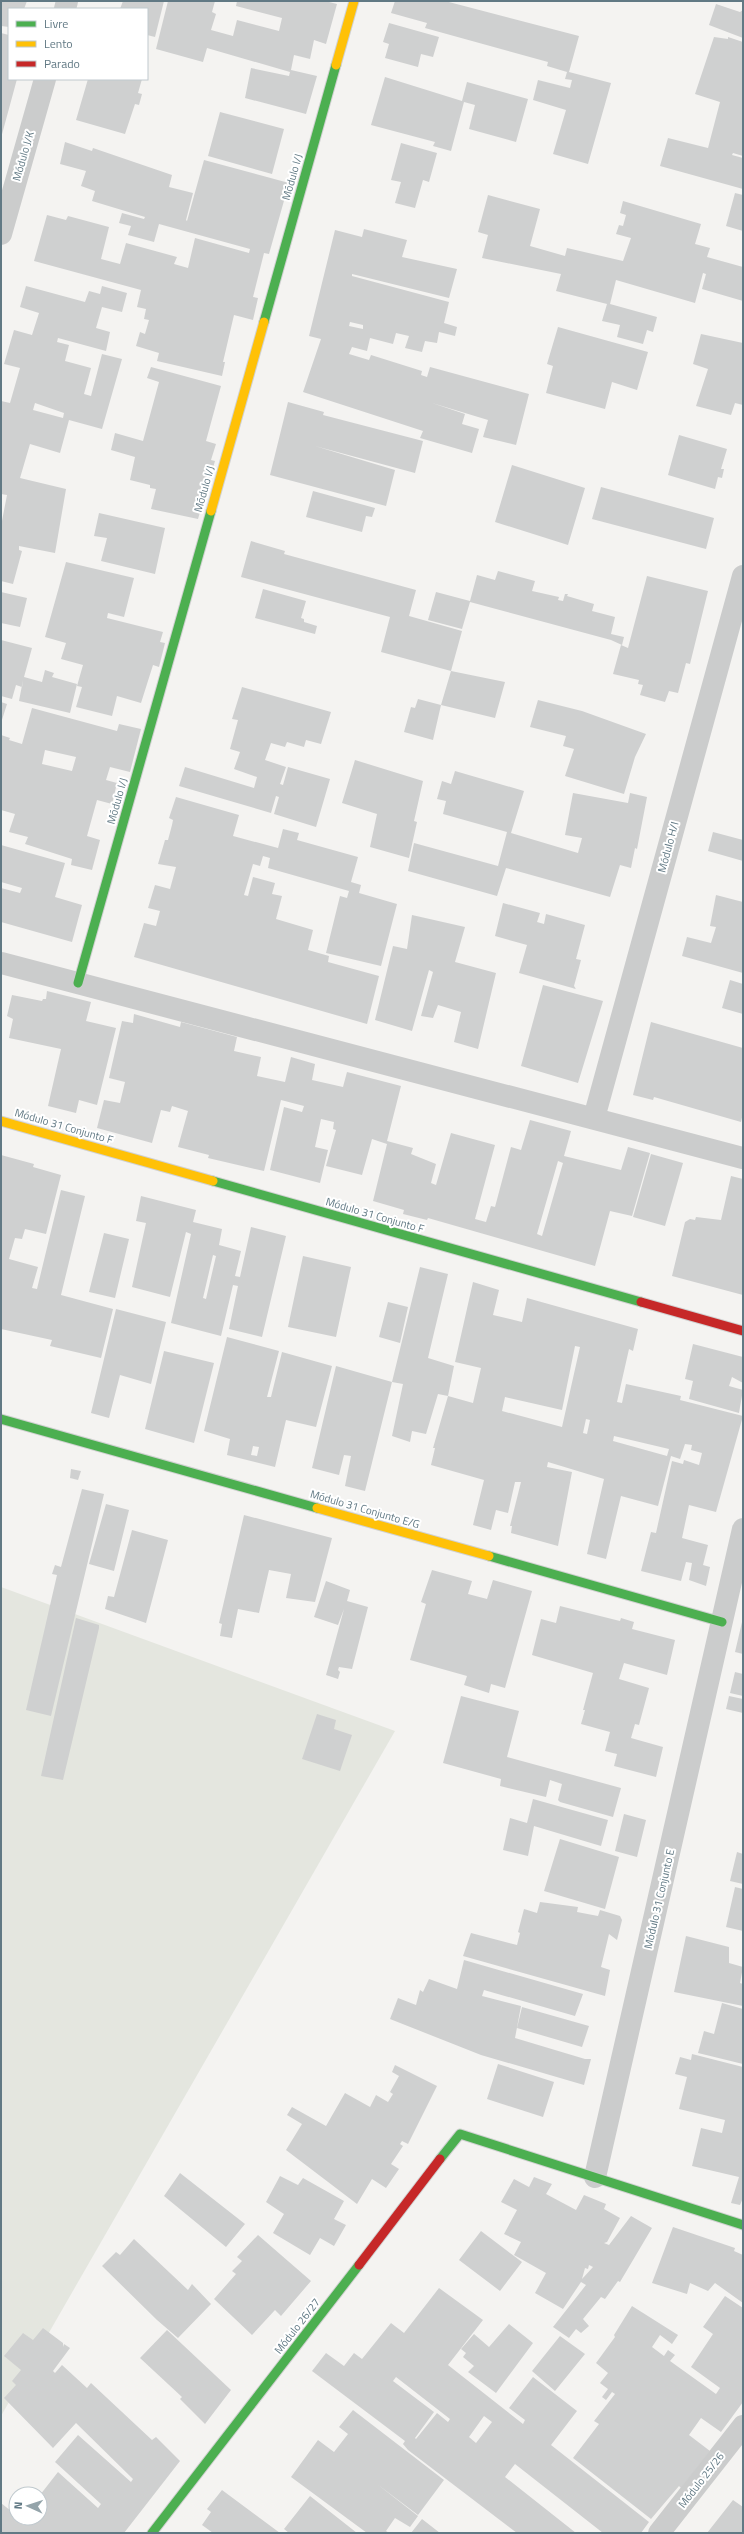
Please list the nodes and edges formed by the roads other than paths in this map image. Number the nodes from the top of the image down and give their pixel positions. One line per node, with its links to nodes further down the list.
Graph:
1 (354, 1): 6 (street, Módulo I/J)
2 (45, 80): 3 (street, Módulo J/K)
3 (1, 234)
4 (743, 576): 7 (street, Módulo H/I)
5 (1, 963): 6 (street)
6 (78, 983): 7 (street)
7 (594, 1118): 9 (street)
8 (1, 1121): 10 (street, Módulo 31 Conjunto F)
9 (743, 1158)
10 (743, 1331)
11 (1, 1420): 13 (street, Módulo 31 Conjunto E/G)
12 (743, 1529): 13 (street, Módulo 31 Conjunto E)
13 (722, 1622): 14 (street, Módulo 31 Conjunto E)
14 (595, 2177): 15 (street); 17 (street, Módulo 26/27)
15 (743, 2225)
16 (743, 2426): 18 (street, Módulo 25/26)
17 (152, 2533)
18 (659, 2533)

